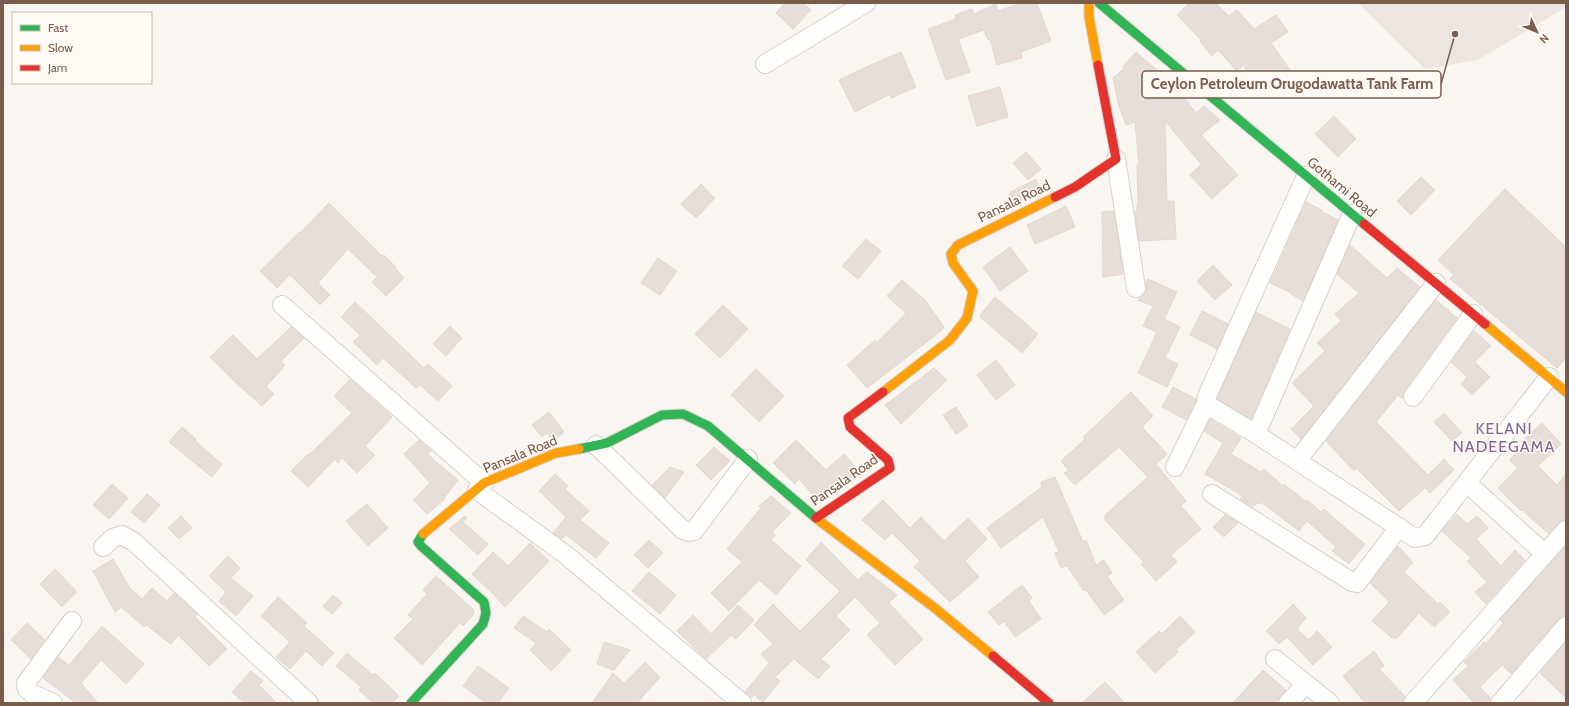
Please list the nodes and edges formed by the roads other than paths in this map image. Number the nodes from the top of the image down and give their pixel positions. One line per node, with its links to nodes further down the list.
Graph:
1 (866, 3): 4 (street)
2 (1089, 3): 5 (street)
3 (1099, 3): 6 (street, Gothami Road)
4 (765, 64)
5 (1116, 159): 9 (street); 24 (street, Pansala Road)
6 (1306, 176): 7 (street, Gothami Road); 15 (street)
7 (1352, 214): 8 (street, Gothami Road); 16 (street)
8 (1436, 283): 11 (street, Gothami Road); 19 (street)
9 (1136, 288)
10 (282, 305): 22 (street)
11 (1473, 314): 12 (street, Gothami Road); 14 (street)
12 (1549, 377): 13 (street, Gothami Road); 21 (street)
13 (1566, 392)
14 (1413, 397)
15 (1206, 404): 16 (street); 20 (street)
16 (1256, 434): 19 (street)
17 (596, 445): 18 (street, Pansala Road); 18 (street); 22 (street, Pansala Road)
18 (748, 459): 24 (street, Pansala Road)
19 (1297, 461): 25 (street)
20 (1175, 467)
21 (1467, 483): 25 (street); 28 (street)
22 (481, 486): 35 (street, Pansala Road); 36 (street)
23 (1212, 494): 25 (street)
24 (816, 518): 37 (street)
25 (1399, 527)
26 (1566, 530): 28 (street)
27 (103, 547): 34 (street)
28 (1545, 554): 40 (street)
29 (72, 621): 33 (street)
30 (1566, 626): 41 (street)
31 (1275, 659): 32 (street)
32 (1306, 684): 38 (street); 39 (street)
33 (53, 703)
34 (309, 703)
35 (411, 703)
36 (742, 703)
37 (1049, 703)
38 (1288, 703)
39 (1330, 703)
40 (1413, 703)
41 (1500, 703)

